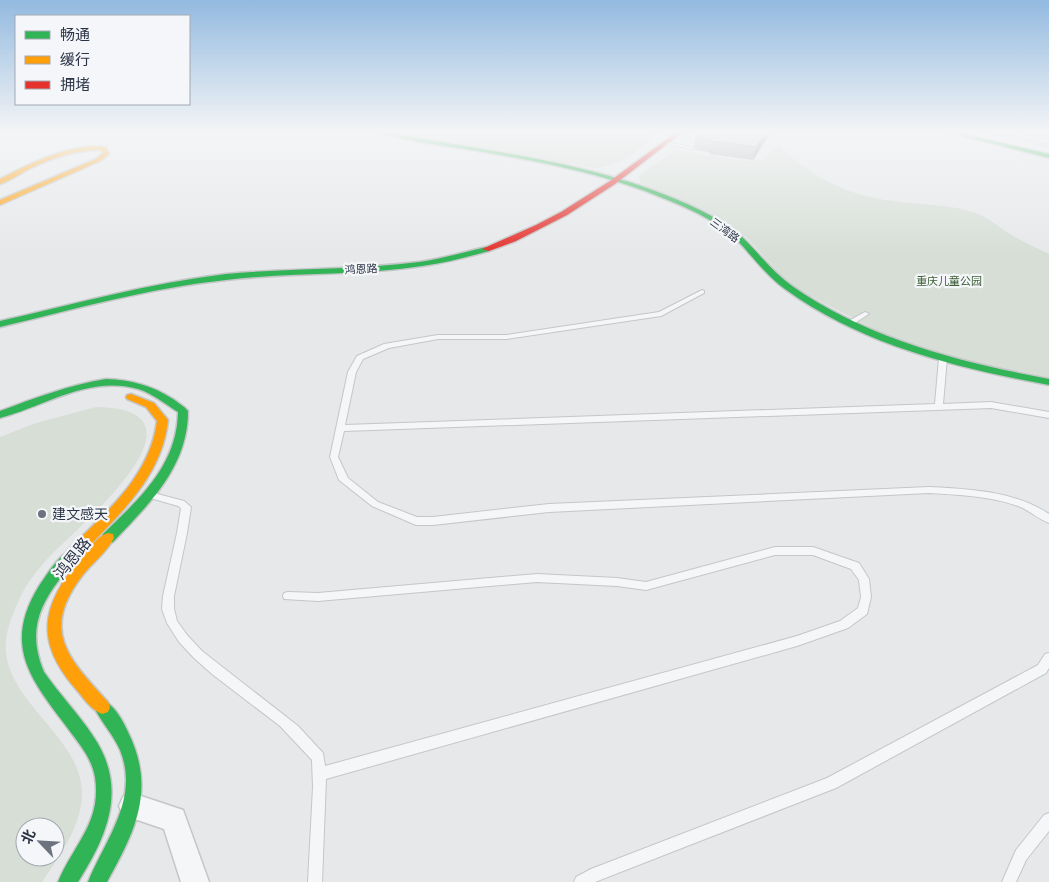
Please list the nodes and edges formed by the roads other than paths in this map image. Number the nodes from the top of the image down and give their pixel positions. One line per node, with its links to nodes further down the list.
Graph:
1 (20, 172): 6 (main road)
2 (70, 172): 7 (main road)
3 (592, 172): 5 (main road, 三湾路)
4 (626, 172): 5 (main road, 鸿恩路)
5 (616, 179): 10 (main road, 鸿恩路); 11 (main road, 三湾路); 12 (main road, 鸿恩路)
6 (0, 182)
7 (0, 203)
8 (702, 292): 19 (lane)
9 (865, 314): 11 (lane)
10 (0, 315)
11 (849, 323): 13 (main road, 三湾路)
12 (0, 324)
13 (943, 358): 14 (main road, 三湾路); 15 (lane)
14 (1049, 382)
15 (939, 406): 17 (lane); 19 (lane)
16 (0, 414): 20 (main road, 鸿恩路)
17 (1049, 415)
18 (0, 425): 27 (main road, 鸿恩路)
19 (340, 428): 21 (lane)
20 (150, 495): 24 (lane); 25 (main road, 鸿恩路)
21 (1049, 519)
22 (288, 596): 24 (lane)
23 (1049, 658): 31 (lane)
24 (319, 774): 30 (lane)
25 (132, 806): 28 (main road, 鸿恩路); 29 (street)
26 (1049, 820): 32 (lane)
27 (68, 882)
28 (96, 882)
29 (195, 882)
30 (316, 882)
31 (581, 882)
32 (1009, 882)

